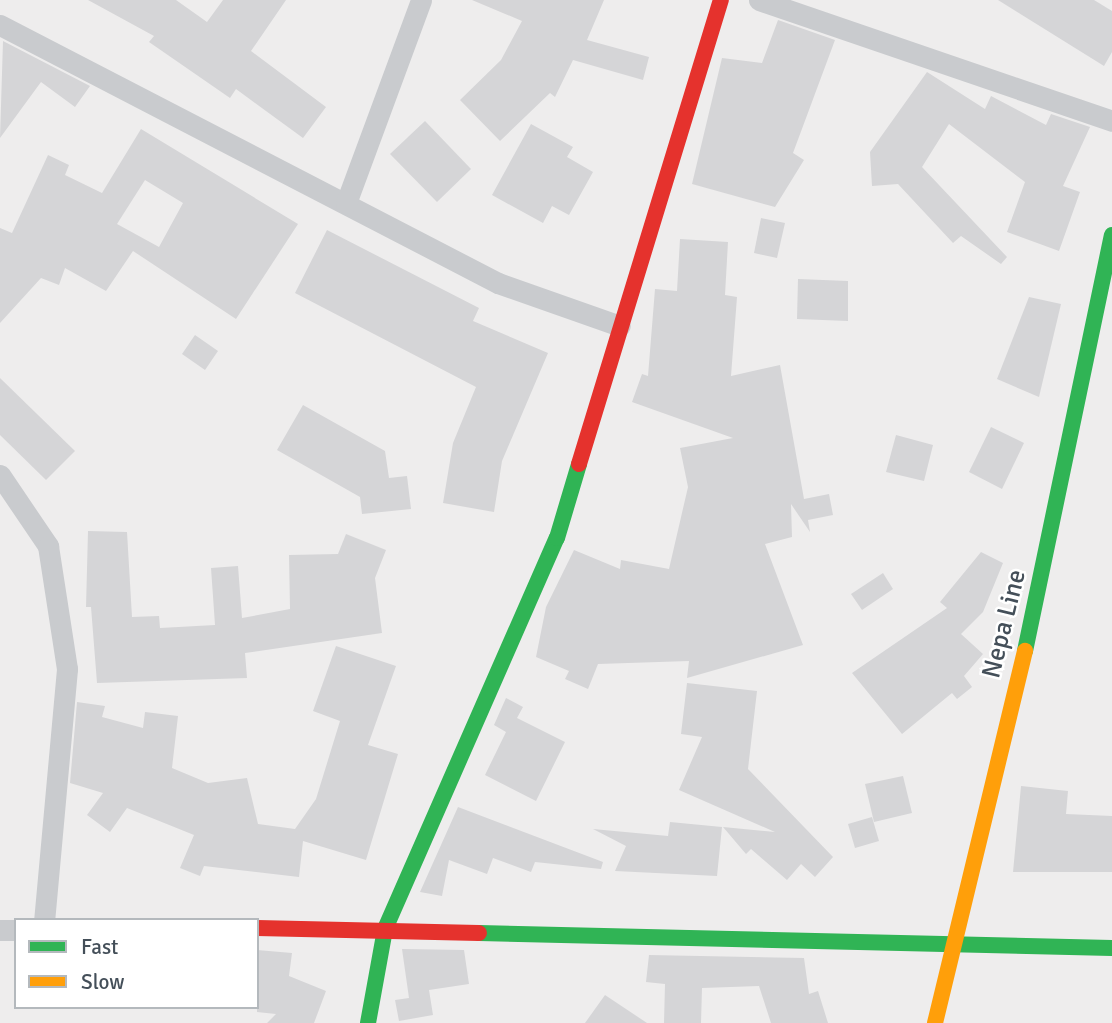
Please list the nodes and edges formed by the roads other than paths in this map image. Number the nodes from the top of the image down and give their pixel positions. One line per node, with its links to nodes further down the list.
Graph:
1 (421, 0): 6 (street)
2 (721, 0): 8 (street)
3 (759, 0): 5 (street)
4 (0, 25): 6 (street)
5 (1112, 121)
6 (345, 203): 8 (street)
7 (1112, 235): 13 (street, Nepa Line)
8 (620, 326): 12 (street)
9 (0, 475): 10 (street)
10 (44, 918)
11 (259, 928): 12 (street)
12 (385, 929): 13 (street); 15 (street)
13 (953, 943): 14 (street); 16 (street, Nepa Line)
14 (1112, 948)
15 (369, 1023)
16 (935, 1023)

